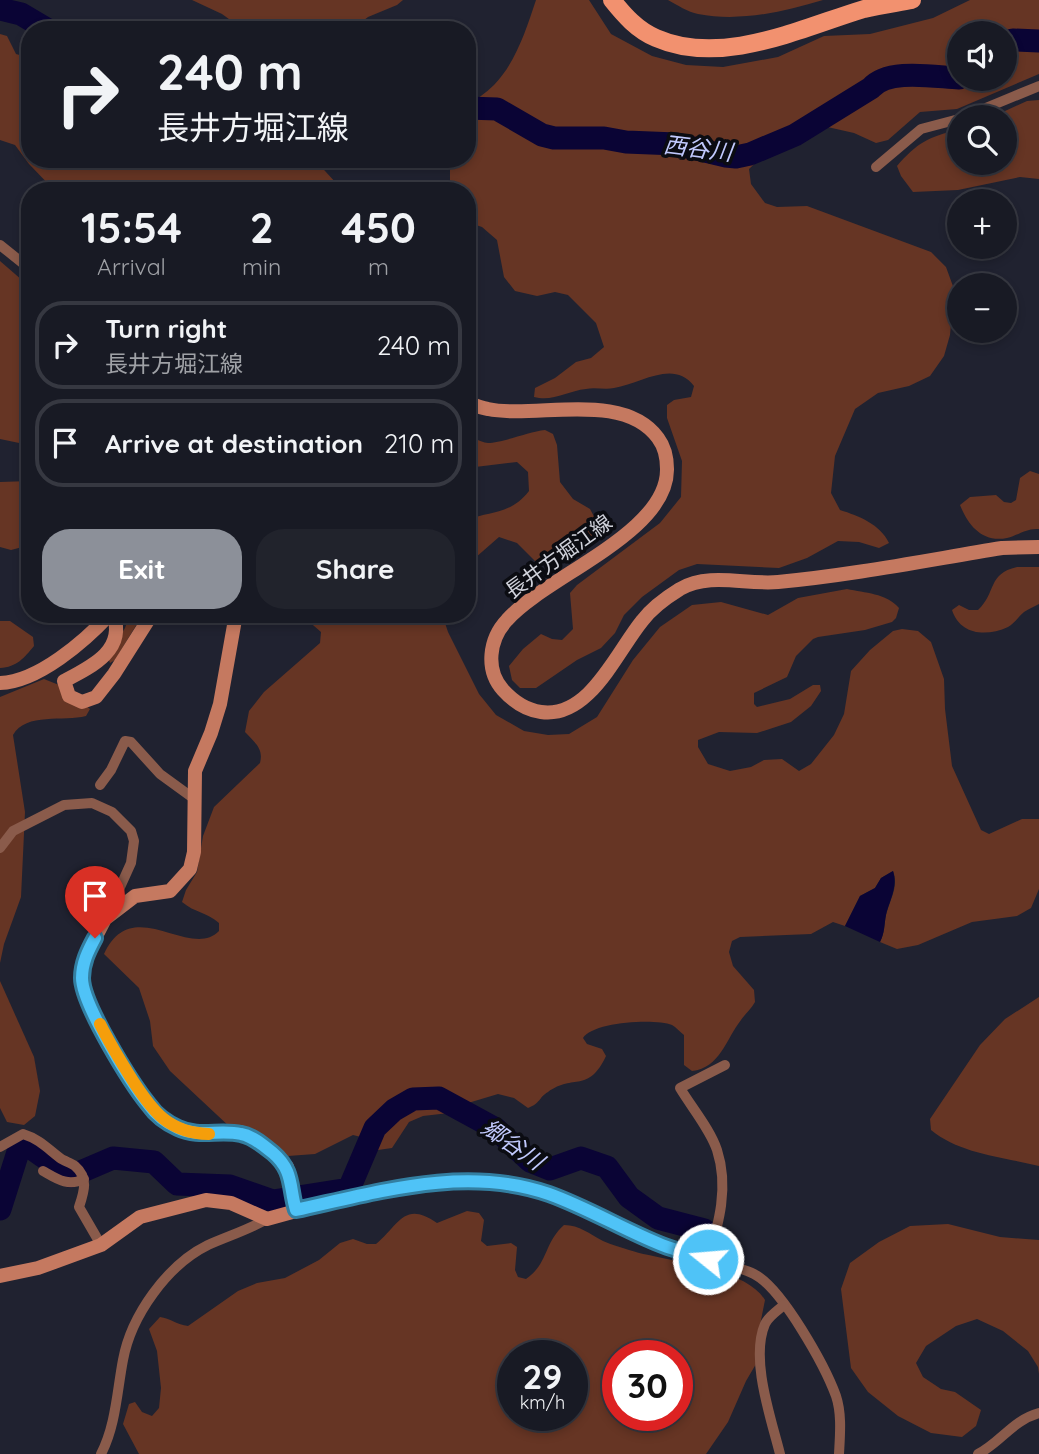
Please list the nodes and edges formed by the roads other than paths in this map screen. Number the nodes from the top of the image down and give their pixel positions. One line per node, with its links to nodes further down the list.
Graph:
1 (612, 0): 2 (main road)
2 (912, 0)
3 (1039, 86): 4 (street)
4 (993, 105)
5 (947, 122): 6 (street)
6 (876, 167)
7 (0, 245): 8 (street)
8 (21, 262)
9 (476, 404): 10 (main road, 長井方堀江線)
10 (1039, 547)
11 (101, 623): 15 (main road)
12 (116, 623): 16 (main road)
13 (146, 623): 16 (main road)
14 (234, 623): 19 (main road)
15 (44, 669): 16 (main road); 17 (main road)
16 (64, 681)
17 (0, 683)
18 (100, 785): 19 (street)
19 (194, 798): 21 (main road)
20 (0, 848): 21 (street)
21 (105, 919): 26 (main road)
22 (725, 1065): 29 (street)
23 (0, 1147): 25 (street)
24 (43, 1171): 25 (street)
25 (84, 1179): 28 (street)
26 (295, 1207): 27 (main road); 29 (street)
27 (267, 1219): 28 (main road); 33 (street)
28 (101, 1245): 30 (main road)
29 (708, 1259): 31 (street)
30 (0, 1276)
31 (784, 1305): 34 (street); 35 (street)
32 (1039, 1413): 36 (street)
33 (101, 1454)
34 (780, 1454)
35 (839, 1454)
36 (978, 1454)

